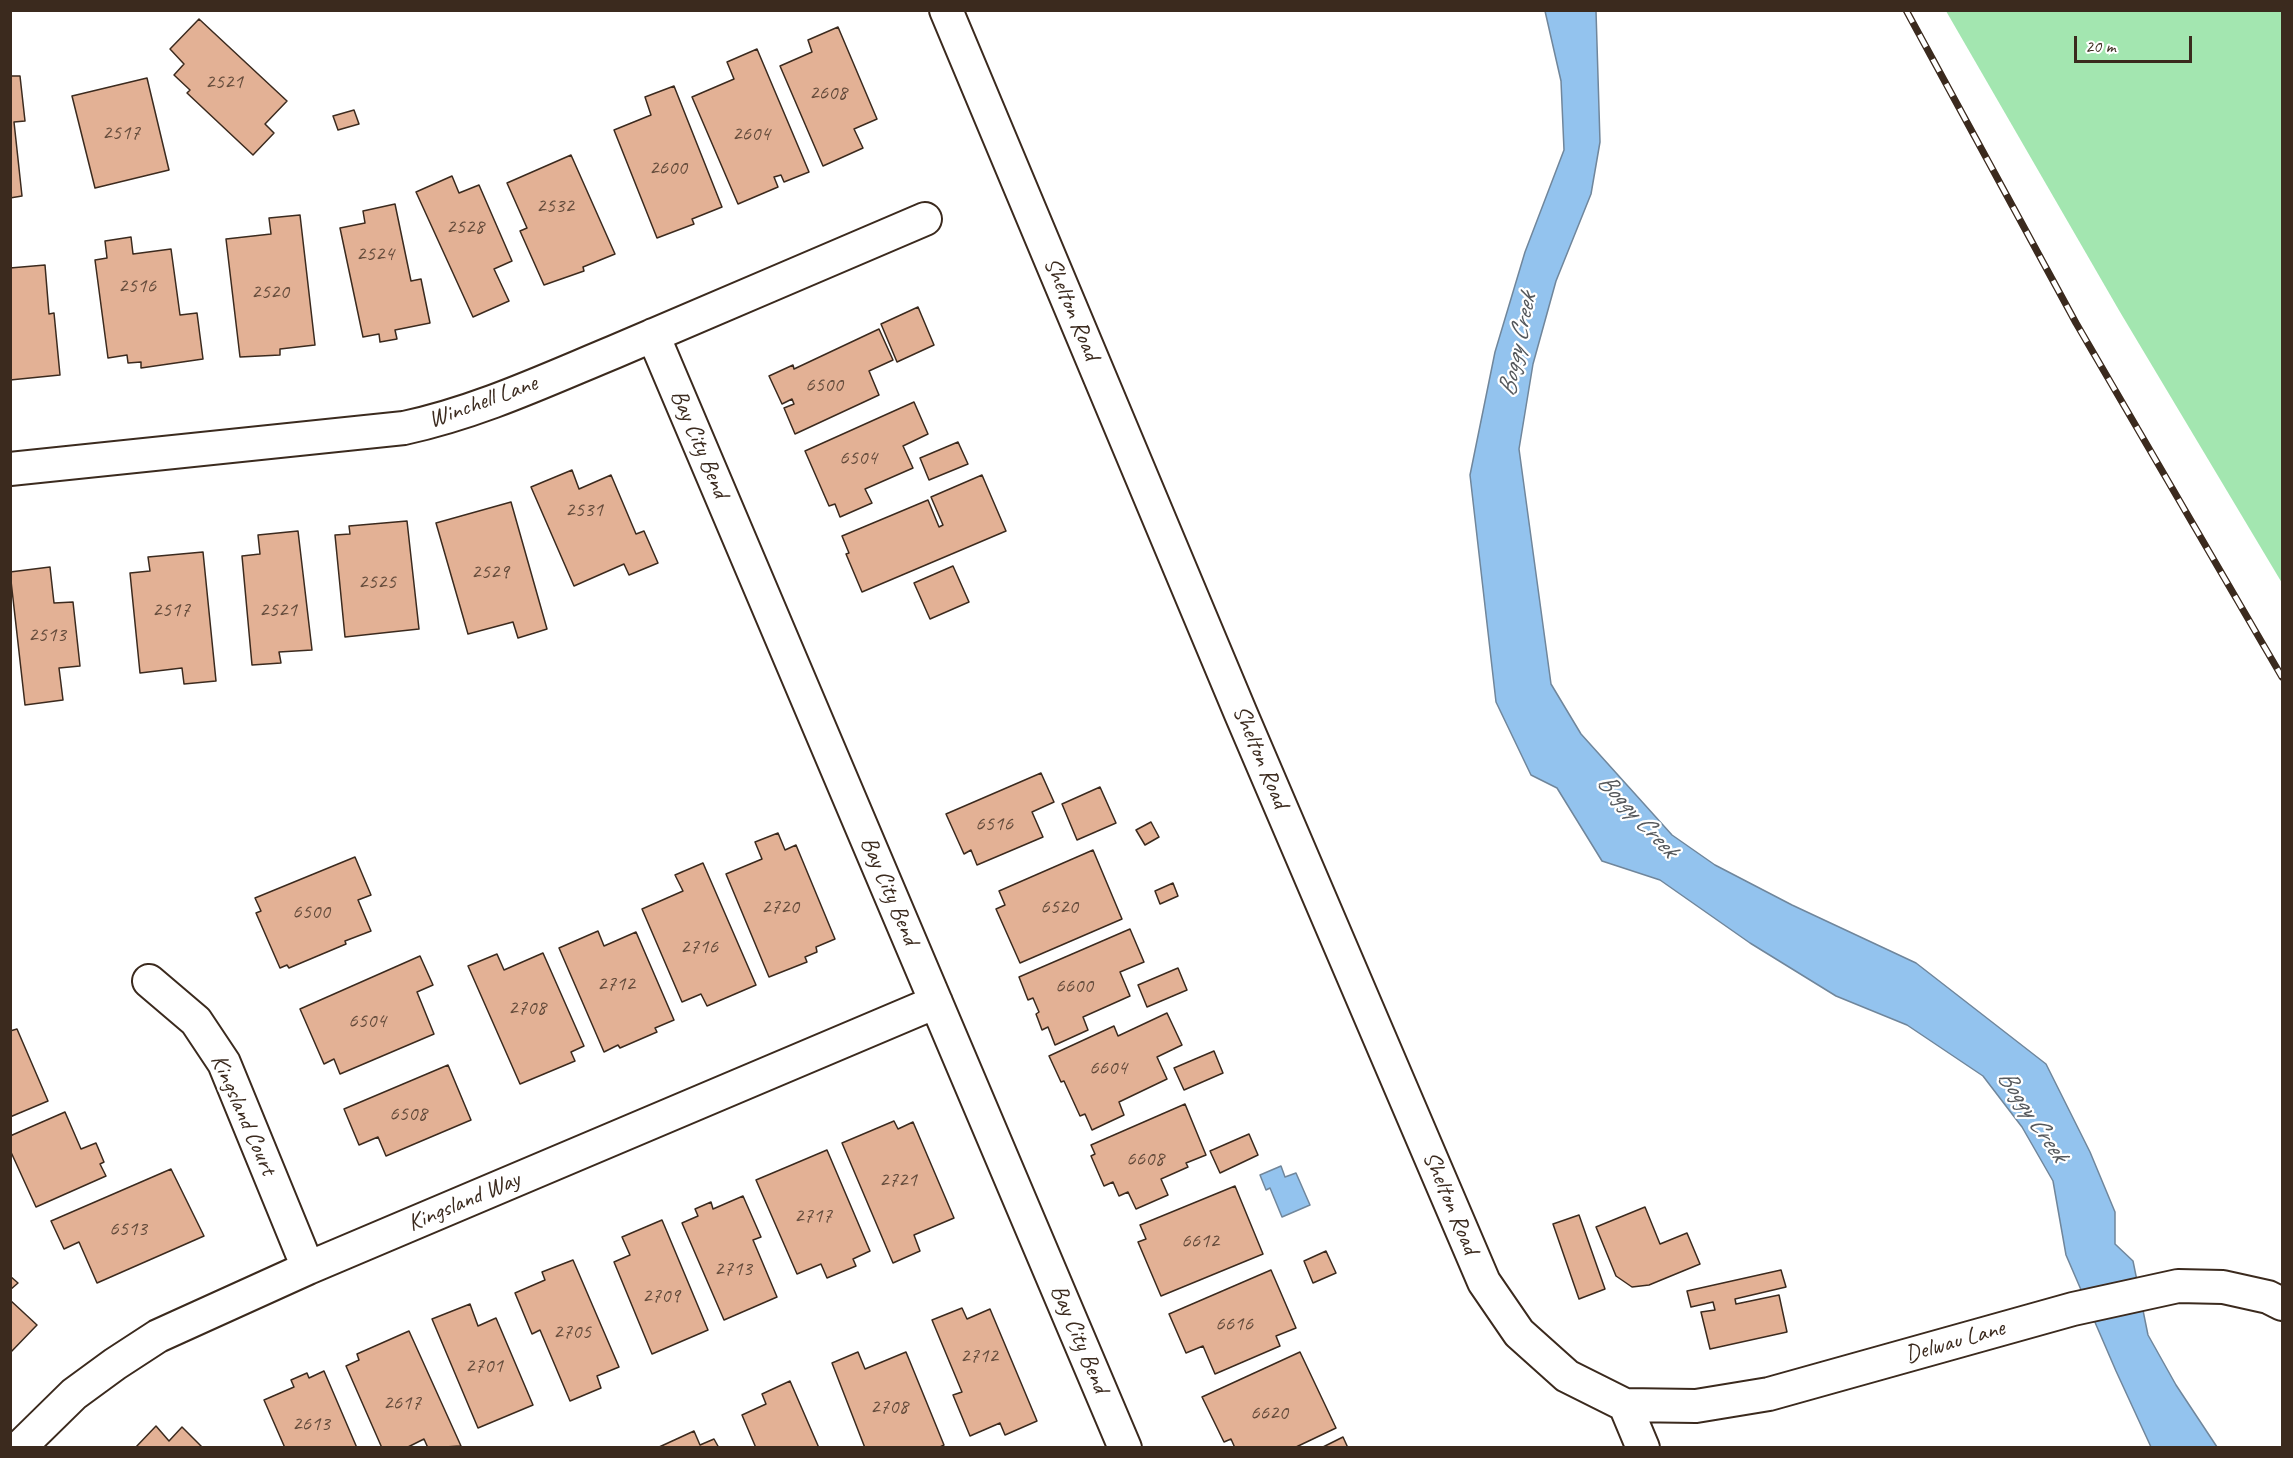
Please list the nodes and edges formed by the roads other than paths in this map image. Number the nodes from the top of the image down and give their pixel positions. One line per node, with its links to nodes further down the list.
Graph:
1 (946, 10): 9 (street, Shelton Road)
2 (925, 219): 3 (street, Winchell Lane)
3 (653, 335): 4 (street, Winchell Lane); 6 (street, Bay City Bend)
4 (10, 469)
5 (149, 981): 7 (street, Kingsland Court)
6 (936, 1002): 7 (street, Kingsland Way); 11 (street, Bay City Bend)
7 (308, 1268): 10 (street, Kingsland Way)
8 (2283, 1304): 9 (street, Delwau Lane)
9 (1625, 1405): 12 (street)
10 (19, 1448)
11 (1125, 1448)
12 (1643, 1448)

